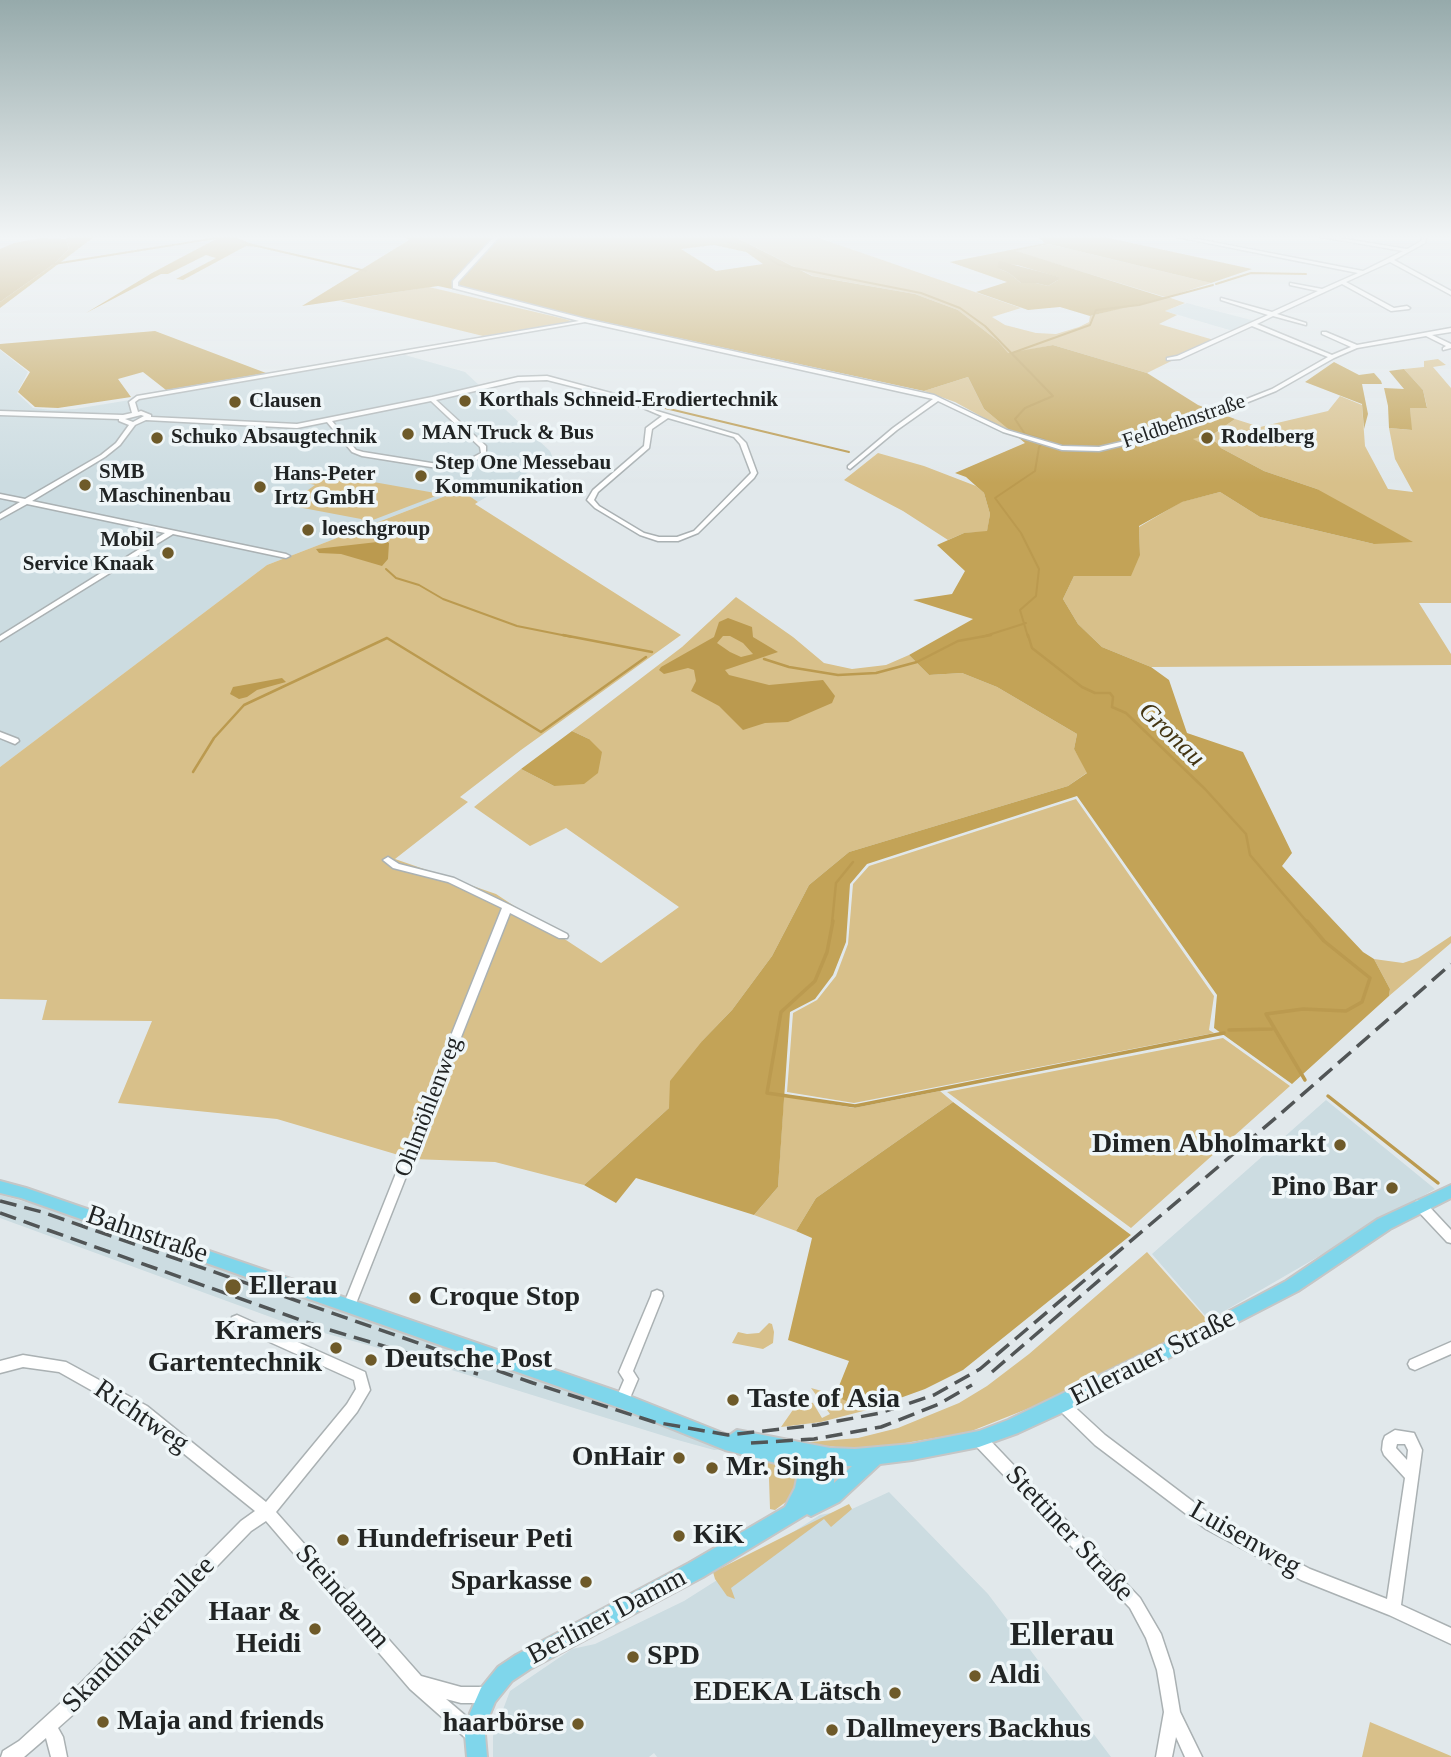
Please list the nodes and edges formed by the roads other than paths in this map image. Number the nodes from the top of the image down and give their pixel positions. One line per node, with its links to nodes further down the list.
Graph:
1 (578, 319): 4 (street)
2 (1263, 319): 5 (street)
3 (1291, 319): 6 (street)
4 (586, 321): 14 (street); 17 (street)
5 (1253, 324): 12 (street); 13 (street)
6 (1304, 324)
7 (1451, 330): 9 (street, Feldbehnstraße)
8 (1324, 333): 10 (street)
9 (1426, 334): 10 (street, Feldbehnstraße); 11 (street)
10 (1356, 347): 12 (street, Feldbehnstraße)
11 (1445, 349)
12 (1332, 357): 14 (street, Feldbehnstraße)
13 (1169, 359)
14 (938, 398): 23 (street)
15 (434, 400): 18 (street); 21 (street); 21 (street)
16 (0, 413): 19 (street)
17 (135, 413): 19 (street); 20 (street)
18 (666, 416): 18 (street)
19 (123, 417): 22 (street)
20 (148, 419): 21 (street); 22 (street)
21 (330, 422)
22 (133, 424): 25 (street)
23 (850, 467)
24 (0, 496): 25 (street)
25 (27, 501): 26 (street); 27 (street)
26 (0, 517)
27 (170, 533): 28 (street); 29 (street)
28 (286, 556)
29 (0, 639)
30 (0, 735): 31 (street)
31 (15, 741)
32 (388, 860): 33 (street)
33 (507, 907): 34 (street); 40 (street, Ohlmöhlenweg)
34 (563, 936)
35 (0, 1187): 40 (main road, Bahnstraße)
36 (1451, 1191): 37 (main road, Ellerauer Straße)
37 (1420, 1205): 38 (street); 46 (main road, Ellerauer Straße)
38 (1451, 1238)
39 (657, 1296): 45 (street)
40 (349, 1306): 45 (main road, Bahnstraße)
41 (237, 1321): 51 (street, Skandinavienallee)
42 (1451, 1348): 43 (street)
43 (1415, 1364)
44 (0, 1367): 51 (street, Richtweg)
45 (622, 1401): 49 (main road, Bahnstraße)
46 (1062, 1404): 47 (main road, Ellerauer Straße); 53 (street, Luisenweg)
47 (979, 1439): 48 (main road, Ellerauer Straße); 57 (street, Stettiner Straße)
48 (875, 1457): 49 (main road, Ellerauer Straße); 52 (main road)
49 (819, 1458): 52 (main road, Berliner Damm)
50 (1412, 1476): 53 (street)
51 (267, 1512): 55 (street, Steindamm); 58 (street, Skandinavienallee)
52 (788, 1516): 56 (main road, Berliner Damm)
53 (1393, 1609): 54 (street, Luisenweg)
54 (1451, 1636)
55 (416, 1684): 56 (street); 59 (street, Steindamm)
56 (488, 1695): 59 (main road, Berliner Damm)
57 (1172, 1712): 63 (street, Stettiner Straße); 64 (street)
58 (48, 1727): 60 (street, Skandinavienallee); 61 (street)
59 (475, 1735): 62 (main road, Berliner Damm)
60 (9, 1757)
61 (59, 1757)
62 (477, 1757)
63 (1164, 1757)
64 (1194, 1757)

